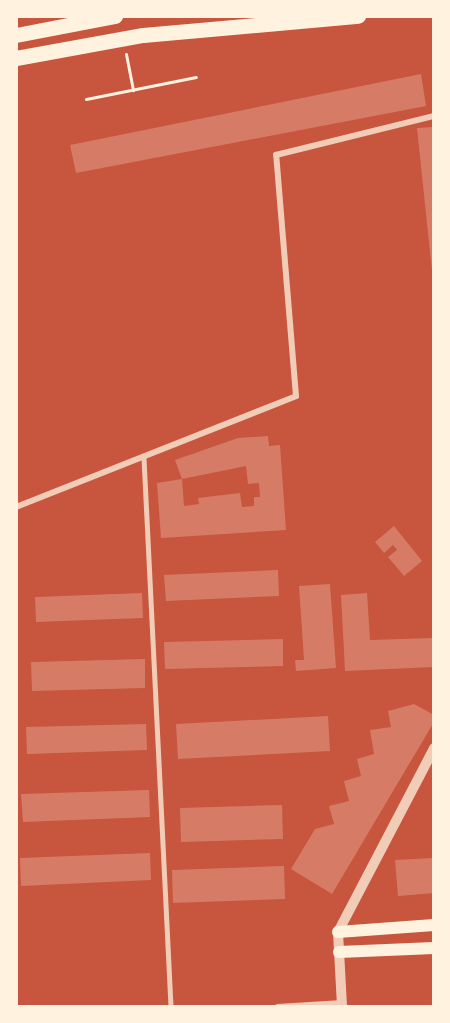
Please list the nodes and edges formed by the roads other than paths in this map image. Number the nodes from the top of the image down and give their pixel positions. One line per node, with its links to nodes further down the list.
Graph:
1 (115, 16): 3 (main road)
2 (358, 16): 4 (main road)
3 (18, 33)
4 (16, 58)
5 (434, 116): 6 (street)
6 (144, 458): 7 (street); 14 (lane)
7 (16, 507)
8 (434, 748): 10 (street)
9 (434, 925): 10 (main road)
10 (338, 932): 12 (street)
11 (434, 948): 12 (main road)
12 (339, 952): 13 (street)
13 (342, 1004): 15 (lane)
14 (171, 1006)
15 (277, 1006)

